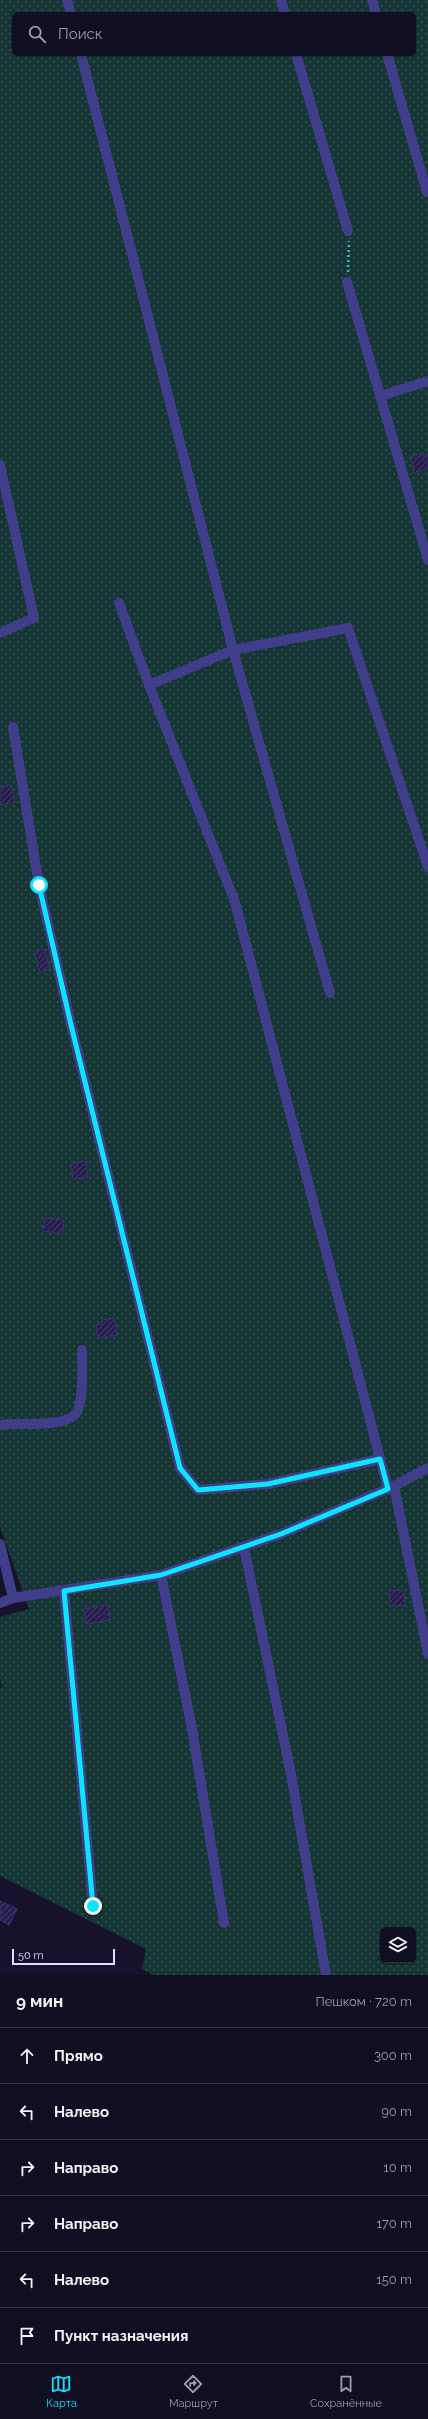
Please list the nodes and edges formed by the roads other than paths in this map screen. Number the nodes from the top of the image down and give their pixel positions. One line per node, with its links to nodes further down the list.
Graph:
1 (67, 0): 4 (street)
2 (281, 0): 5 (street)
3 (372, 0): 6 (street)
4 (70, 12)
5 (284, 12)
6 (375, 12)
7 (82, 56): 19 (street)
8 (297, 56): 11 (street)
9 (388, 56): 10 (street)
10 (427, 192)
11 (348, 231)
12 (347, 282): 14 (street)
13 (428, 381): 14 (street)
14 (380, 396): 16 (street)
15 (0, 465): 18 (street)
16 (428, 560)
17 (119, 603): 20 (street)
18 (0, 633)
19 (233, 650): 20 (street); 22 (street); 23 (street)
20 (149, 685): 26 (street)
21 (13, 727): 26 (street)
22 (428, 867)
23 (330, 993)
24 (82, 1350): 25 (street)
25 (0, 1425)
26 (380, 1459): 28 (street)
27 (428, 1468): 28 (street)
28 (391, 1488): 30 (street); 35 (street)
29 (0, 1544): 33 (street)
30 (244, 1547): 31 (street); 38 (street)
31 (161, 1575): 32 (street); 37 (street)
32 (64, 1591): 33 (street); 36 (street)
33 (13, 1598): 34 (street)
34 (0, 1603)
35 (428, 1654)
36 (93, 1906)
37 (224, 1923)
38 (326, 1975)

